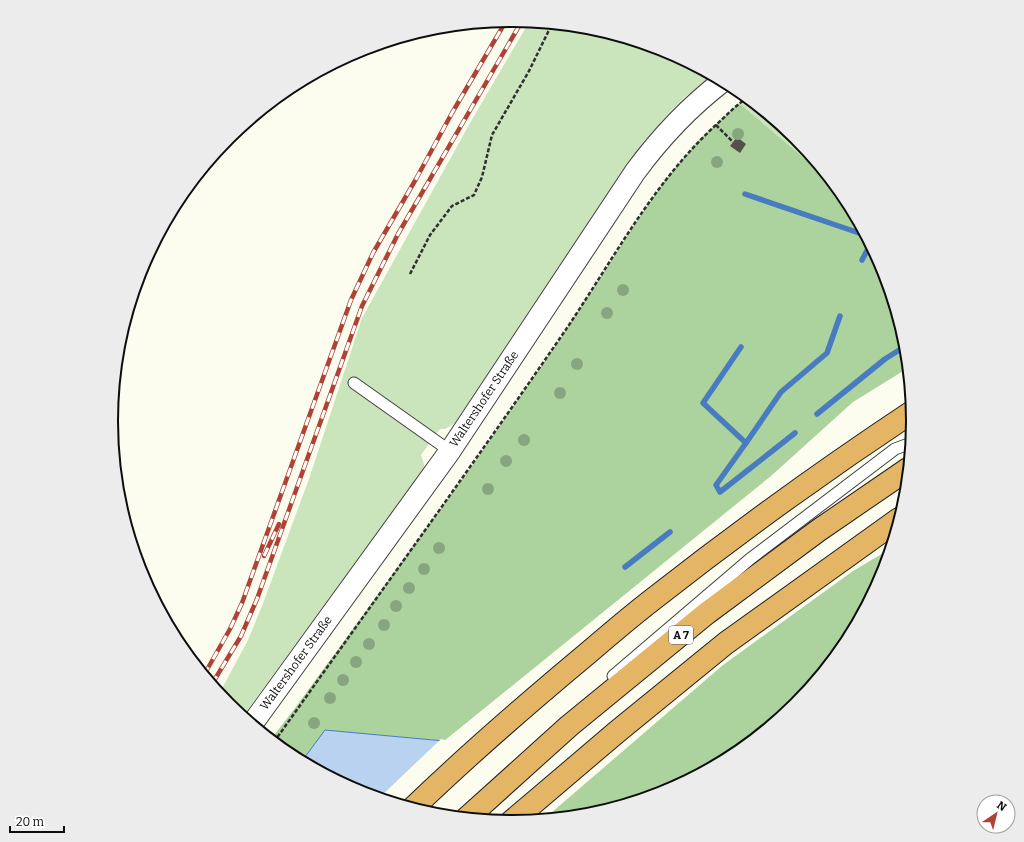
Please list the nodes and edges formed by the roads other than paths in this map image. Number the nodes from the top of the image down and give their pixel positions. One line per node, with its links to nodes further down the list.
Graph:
1 (718, 85): 5 (street, Waltershofer Straße)
2 (354, 383): 5 (lane)
3 (906, 416): 9 (highway)
4 (905, 445): 10 (lane)
5 (450, 451): 8 (street, Waltershofer Straße)
6 (903, 472): 11 (highway, A 7)
7 (893, 523): 12 (highway)
8 (255, 720)
9 (418, 804)
10 (460, 812)
11 (473, 813)
12 (520, 815)

